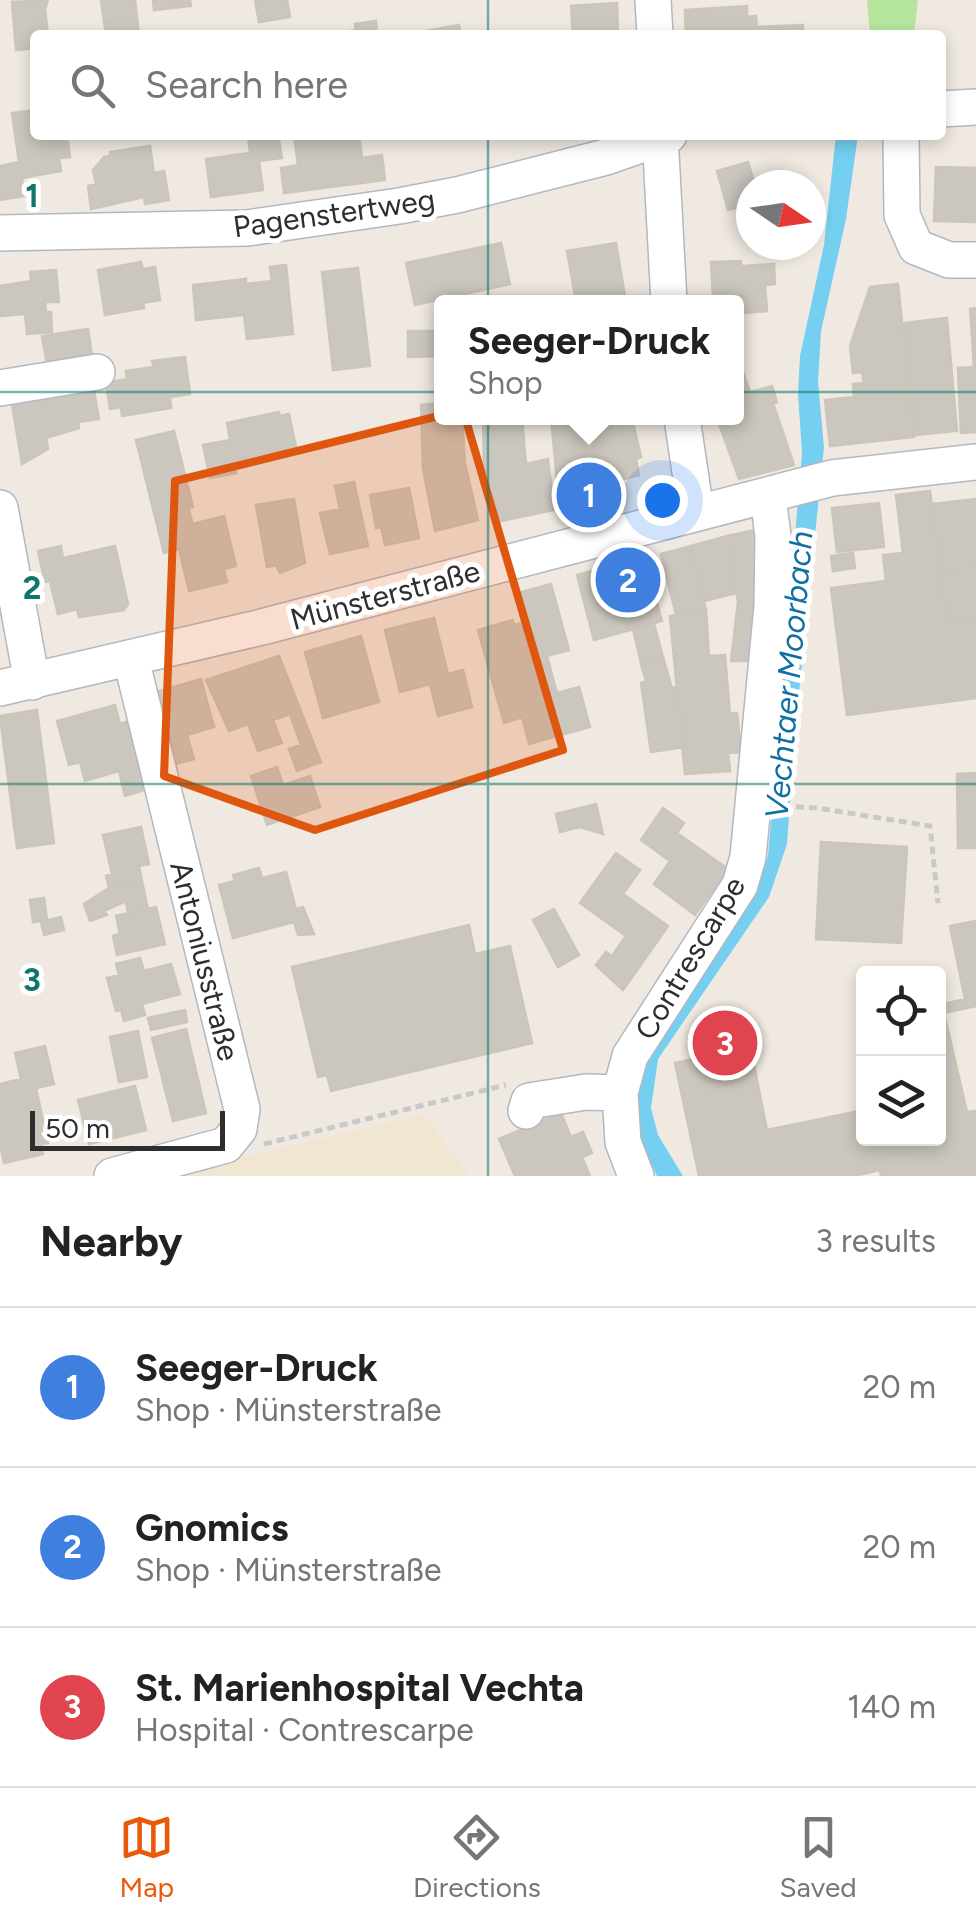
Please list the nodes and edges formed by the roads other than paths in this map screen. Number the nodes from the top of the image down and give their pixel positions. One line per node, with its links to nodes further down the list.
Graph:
1 (653, 0): 2 (street)
2 (654, 30)
3 (976, 107): 4 (street)
4 (946, 109)
5 (655, 140): 8 (street, Pagenstertweg)
6 (663, 140): 10 (street)
7 (901, 140): 9 (street)
8 (0, 233)
9 (976, 260)
10 (669, 295)
11 (97, 372): 12 (street)
12 (0, 388)
13 (683, 425): 17 (street)
14 (976, 462): 15 (street, Münsterstraße)
15 (781, 493): 17 (street, Münsterstraße); 20 (street, Contrescarpe)
16 (0, 508): 19 (street)
17 (696, 512): 18 (street, Münsterstraße)
18 (131, 658): 19 (street, Münsterstraße); 22 (street, Antoniusstraße)
19 (16, 685)
20 (620, 1094): 21 (street); 23 (street, Contrescarpe)
21 (516, 1098)
22 (129, 1174)
23 (636, 1176)

